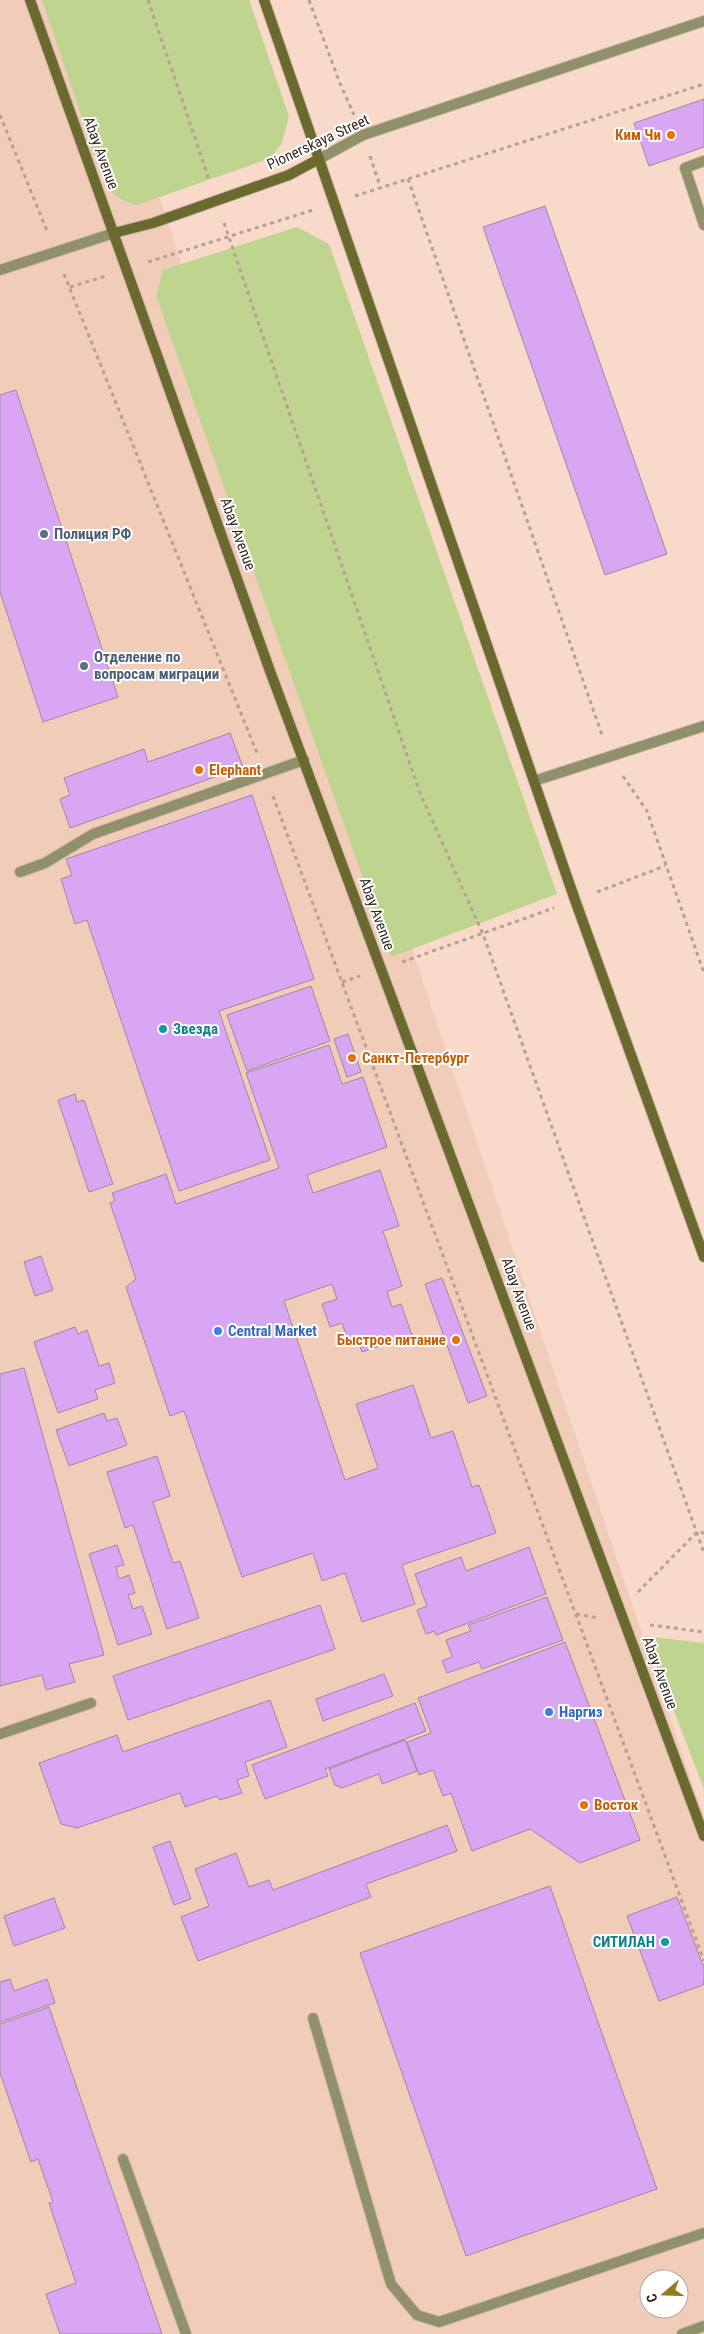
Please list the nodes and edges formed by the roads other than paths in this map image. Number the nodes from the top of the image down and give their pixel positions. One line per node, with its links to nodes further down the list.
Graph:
1 (30, 0): 7 (main road, Abay Avenue)
2 (264, 0): 4 (main road)
3 (704, 21): 4 (street, Pionerskaya Street)
4 (319, 159): 7 (main road, Pionerskaya Street); 11 (main road)
5 (704, 161): 6 (street)
6 (704, 225)
7 (114, 233): 8 (street, Pionerskaya Street); 10 (main road, Abay Avenue)
8 (0, 270)
9 (704, 726): 11 (street)
10 (304, 760): 12 (street); 16 (main road, Abay Avenue)
11 (534, 781): 13 (main road)
12 (20, 872)
13 (704, 1257)
14 (90, 1703): 15 (street)
15 (0, 1734)
16 (704, 1836)
17 (313, 2018): 19 (street)
18 (123, 2159): 21 (street)
19 (704, 2234)
20 (704, 2326): 22 (street)
21 (186, 2334)
22 (682, 2334)

